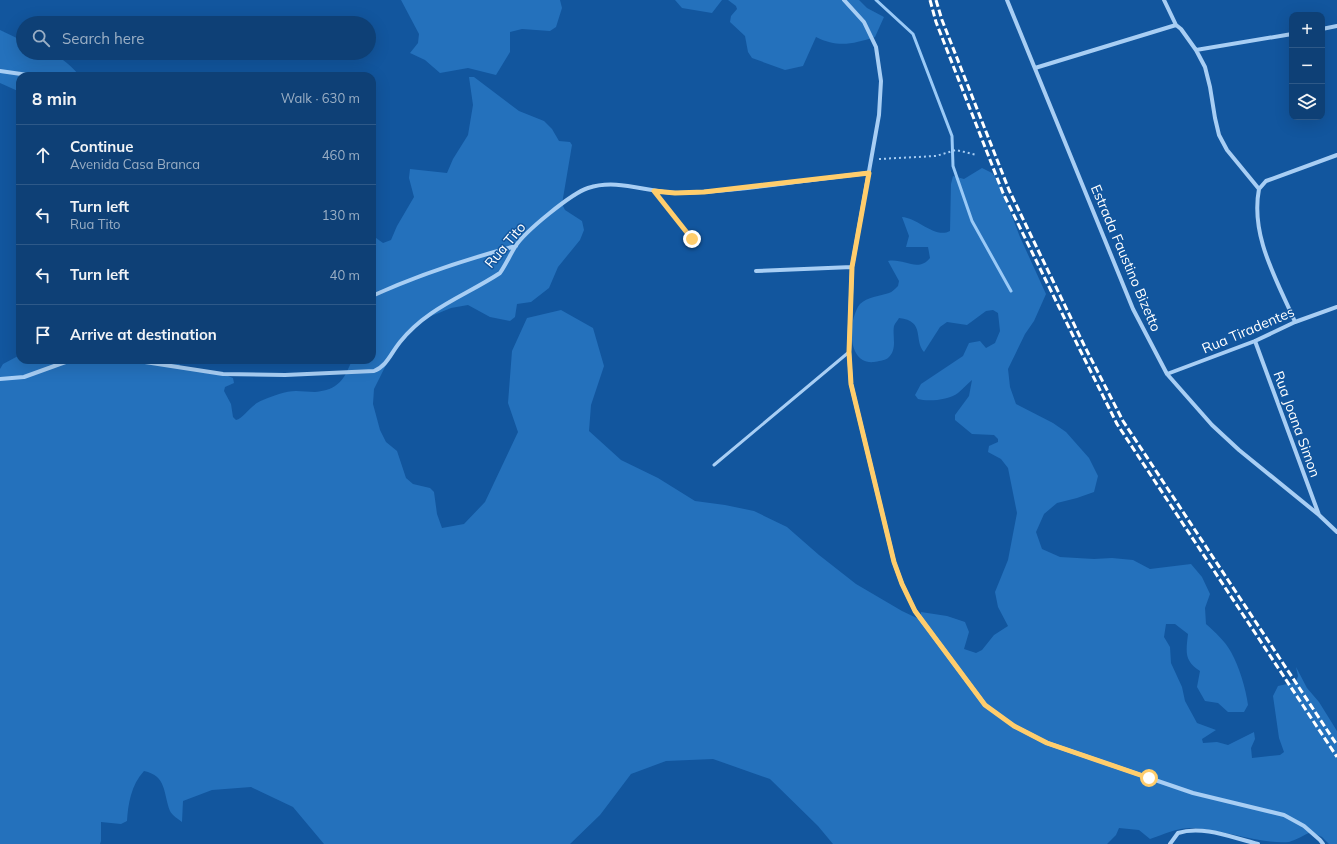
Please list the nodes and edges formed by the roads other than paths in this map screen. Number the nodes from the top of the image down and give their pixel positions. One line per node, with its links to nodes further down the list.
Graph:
1 (844, 0): 13 (street)
2 (1007, 0): 9 (street, Estrada Faustino Bizetto)
3 (1164, 0): 4 (street)
4 (1176, 25): 8 (street); 9 (street)
5 (1337, 26): 6 (street)
6 (1325, 28)
7 (1289, 34): 8 (street)
8 (1196, 50): 14 (street)
9 (1035, 68): 27 (street, Estrada Faustino Bizetto)
10 (0, 71): 11 (street)
11 (16, 73)
12 (1337, 155): 14 (street)
13 (869, 173): 15 (street, Rua Tito); 18 (street)
14 (1259, 189): 22 (street)
15 (654, 191): 16 (lane); 17 (street, Rua Tito)
16 (692, 239)
17 (516, 246): 20 (street); 26 (street, Rua Tito)
18 (852, 267): 19 (street); 24 (street)
19 (756, 271)
20 (376, 294)
21 (1337, 307): 22 (street, Rua Tiradentes)
22 (1295, 322): 23 (street, Rua Tiradentes)
23 (1255, 341): 27 (street, Rua Tiradentes); 30 (street, Rua Joana Simon)
24 (849, 352): 29 (lane); 34 (street)
25 (60, 364): 28 (street)
26 (158, 364)
27 (1167, 374): 30 (street, Estrada Faustino Bizetto)
28 (0, 379)
29 (714, 465)
30 (1319, 515): 31 (street, Estrada Faustino Bizetto)
31 (1337, 532)
32 (1170, 844): 33 (street)
33 (1258, 844)
34 (1323, 844)

